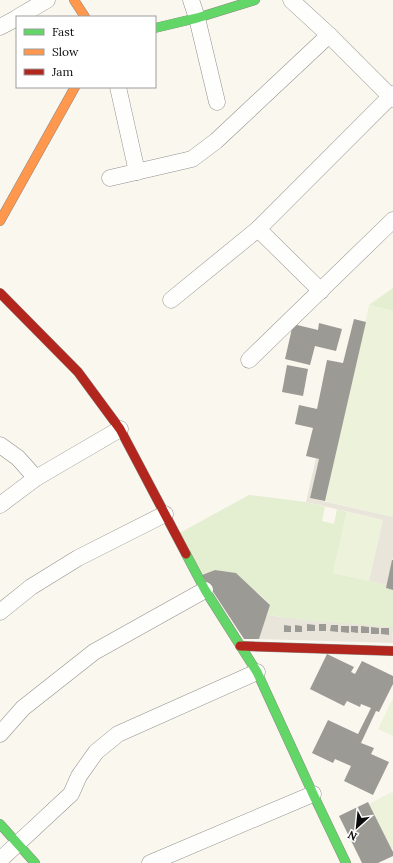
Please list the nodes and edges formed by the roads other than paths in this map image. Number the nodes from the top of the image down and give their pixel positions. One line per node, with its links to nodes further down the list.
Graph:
1 (47, 0): 6 (street)
2 (74, 0): 7 (street)
3 (191, 0): 9 (street)
4 (255, 0): 9 (street)
5 (291, 0): 12 (street)
6 (20, 16)
7 (84, 16)
8 (16, 18): 10 (street)
9 (197, 18): 11 (street); 16 (street)
10 (0, 28)
11 (156, 28)
12 (329, 35): 15 (street); 17 (street)
13 (74, 88): 20 (street)
14 (118, 88): 17 (street)
15 (392, 96): 21 (street)
16 (217, 102)
17 (138, 172): 18 (street)
18 (110, 178)
19 (393, 220): 22 (street)
20 (0, 221)
21 (258, 230): 22 (street); 24 (street)
22 (321, 291): 25 (street)
23 (0, 293): 26 (street)
24 (170, 300)
25 (249, 360)
26 (120, 429): 28 (street); 30 (street)
27 (0, 445): 28 (street)
28 (36, 478): 29 (street)
29 (0, 505)
30 (165, 514): 31 (street); 32 (street)
31 (205, 590): 33 (street); 36 (street)
32 (0, 612)
33 (240, 646): 34 (street); 35 (street)
34 (393, 651)
35 (257, 672): 37 (street); 39 (street)
36 (0, 734)
37 (313, 794): 42 (street); 43 (street)
38 (0, 824): 39 (street)
39 (18, 844): 40 (street); 41 (street)
40 (0, 860)
41 (36, 863)
42 (150, 863)
43 (346, 863)

